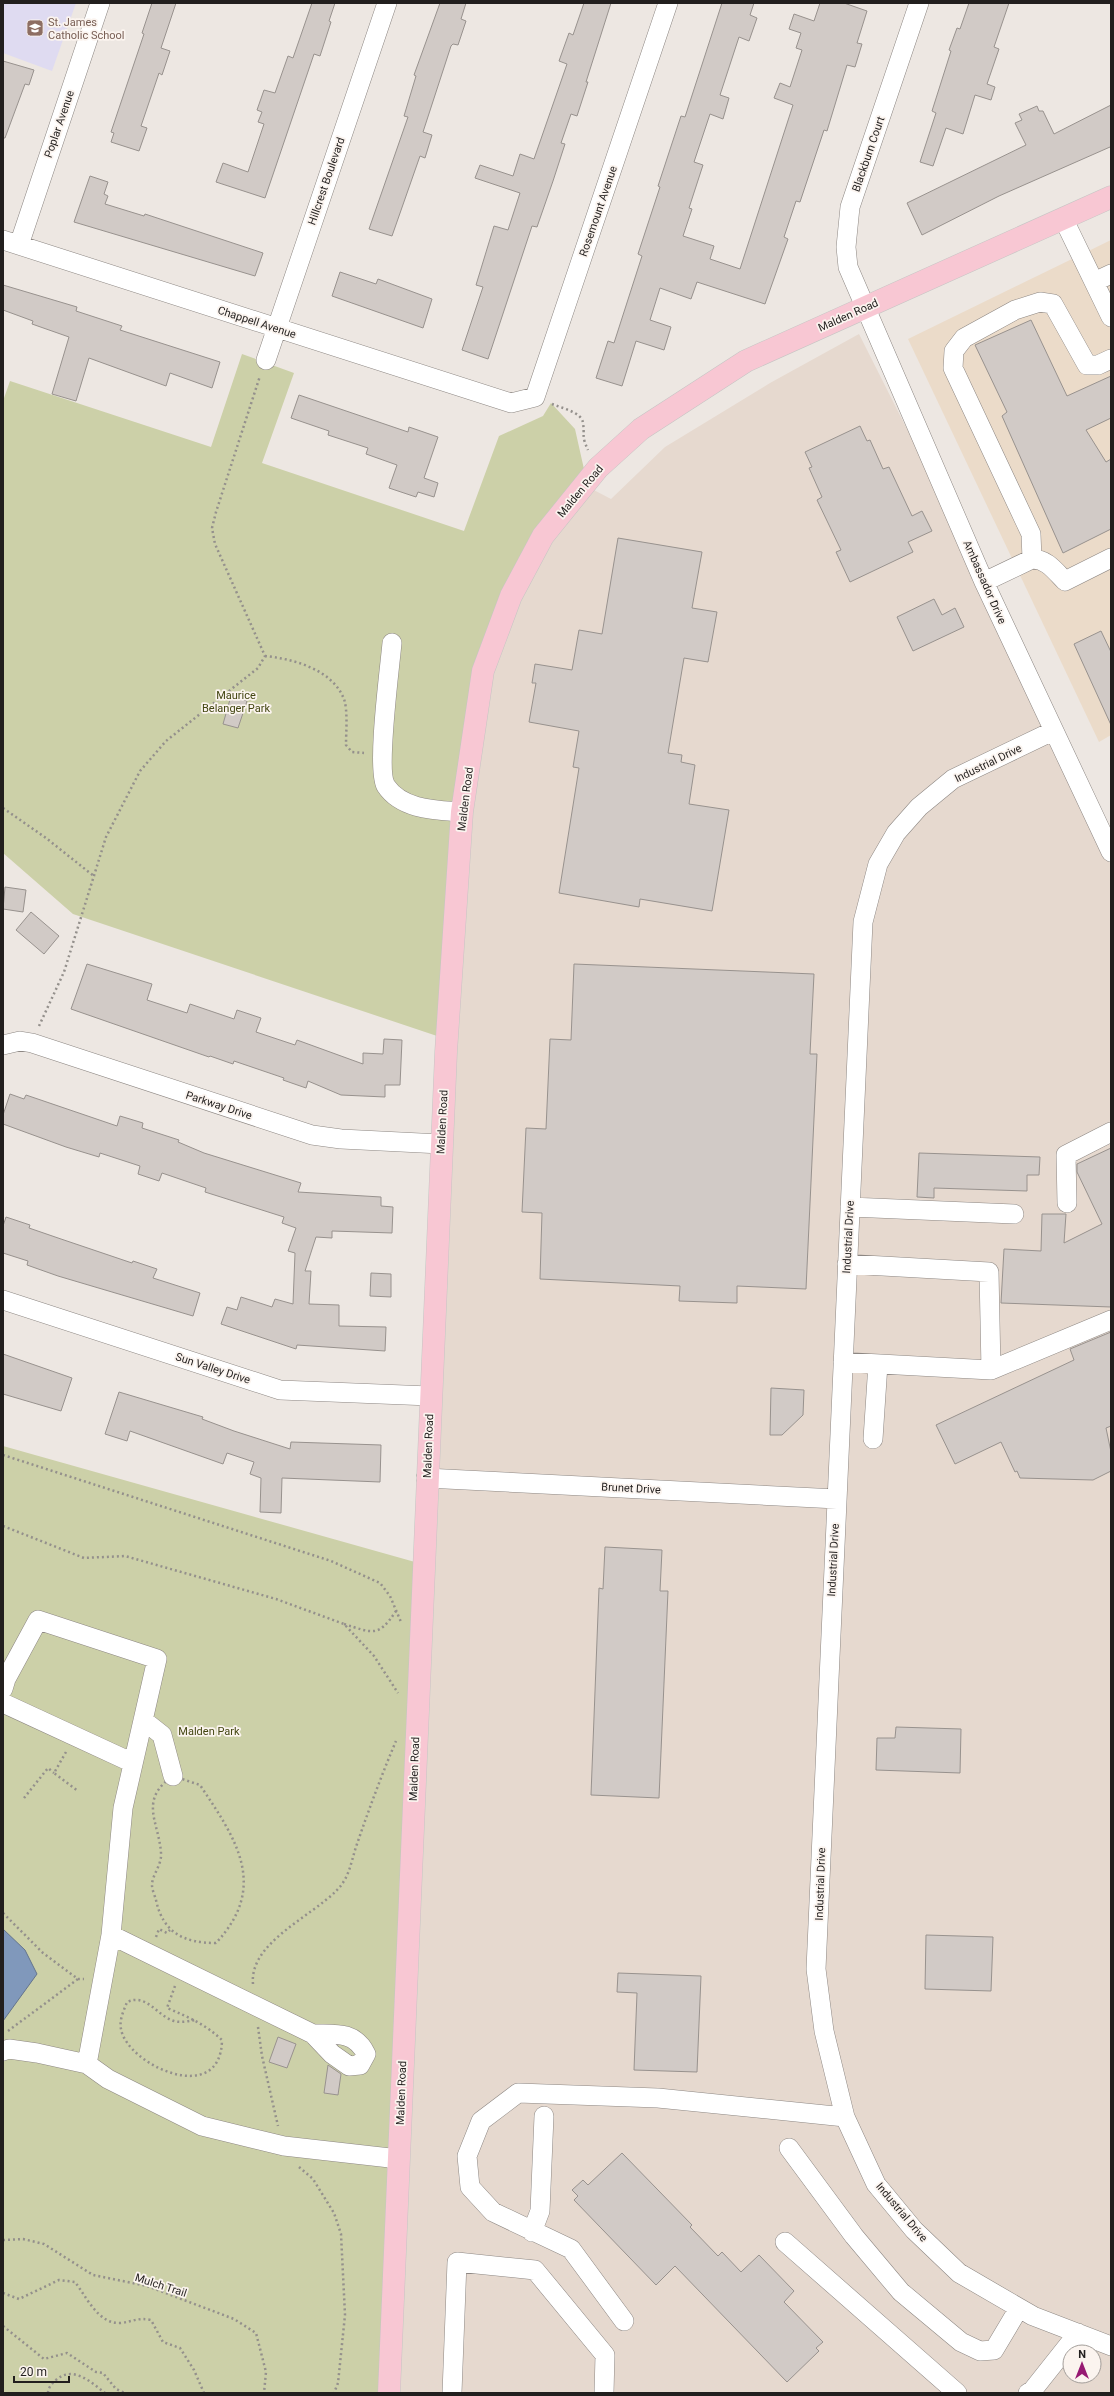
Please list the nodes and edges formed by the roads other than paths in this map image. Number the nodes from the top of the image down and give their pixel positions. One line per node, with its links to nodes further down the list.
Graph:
1 (100, 3): 7 (street, Poplar Avenue)
2 (387, 3): 12 (street, Hillcrest Boulevard)
3 (668, 3): 15 (street, Rosemount Avenue)
4 (919, 3): 10 (street, Blackburn Court)
5 (1111, 196): 6 (main road, Malden Road)
6 (1063, 218): 9 (street); 10 (main road, Malden Road)
7 (11, 242): 12 (street, Chappell Avenue)
8 (1111, 274): 9 (street)
9 (1094, 282): 11 (street)
10 (864, 308): 18 (street, Ambassador Drive); 21 (main road, Malden Road)
11 (1111, 317)
12 (276, 329): 14 (street, Hillcrest Boulevard); 15 (street, Chappell Avenue)
13 (1111, 359): 17 (street)
14 (266, 360)
15 (511, 402)
16 (1111, 558): 17 (street)
17 (1032, 559): 18 (street)
18 (984, 582): 20 (street, Ambassador Drive)
19 (392, 643): 21 (street)
20 (1053, 731): 22 (street, Ambassador Drive); 27 (street, Industrial Drive)
21 (462, 812): 25 (main road, Malden Road)
22 (1111, 852)
23 (3, 1045): 25 (street, Parkway Drive)
24 (1111, 1132): 26 (street)
25 (441, 1144): 35 (main road, Malden Road)
26 (1066, 1202)
27 (850, 1207): 28 (street); 29 (street, Industrial Drive)
28 (1014, 1214)
29 (847, 1264): 32 (street, Industrial Drive); 34 (street)
30 (3, 1300): 35 (street, Sun Valley Drive)
31 (1111, 1320): 34 (street)
32 (843, 1362): 33 (street); 38 (street, Industrial Drive)
33 (878, 1364): 34 (street); 36 (street)
34 (991, 1370)
35 (430, 1396): 37 (main road, Malden Road)
36 (873, 1439)
37 (426, 1478): 38 (street, Brunet Drive); 51 (main road, Malden Road)
38 (837, 1499): 49 (street, Industrial Drive)
39 (4, 1682): 41 (street)
40 (3, 1703): 42 (street)
41 (143, 1720): 42 (street); 43 (street)
42 (133, 1763): 44 (street)
43 (173, 1776)
44 (111, 1934): 45 (street); 47 (street)
45 (313, 2034)
46 (3, 2051): 47 (street)
47 (87, 2064): 51 (street)
48 (544, 2116): 52 (street)
49 (846, 2117): 52 (street); 54 (street, Industrial Drive)
50 (789, 2148): 54 (street)
51 (398, 2159): 58 (main road, Malden Road)
52 (532, 2232): 55 (street)
53 (785, 2242): 61 (street)
54 (1020, 2308): 56 (street, Industrial Drive)
55 (624, 2321)
56 (1078, 2333): 57 (street, Industrial Drive); 62 (street)
57 (1111, 2346)
58 (389, 2393)
59 (452, 2393): 60 (street)
60 (604, 2393)
61 (957, 2393)
62 (1028, 2393)

